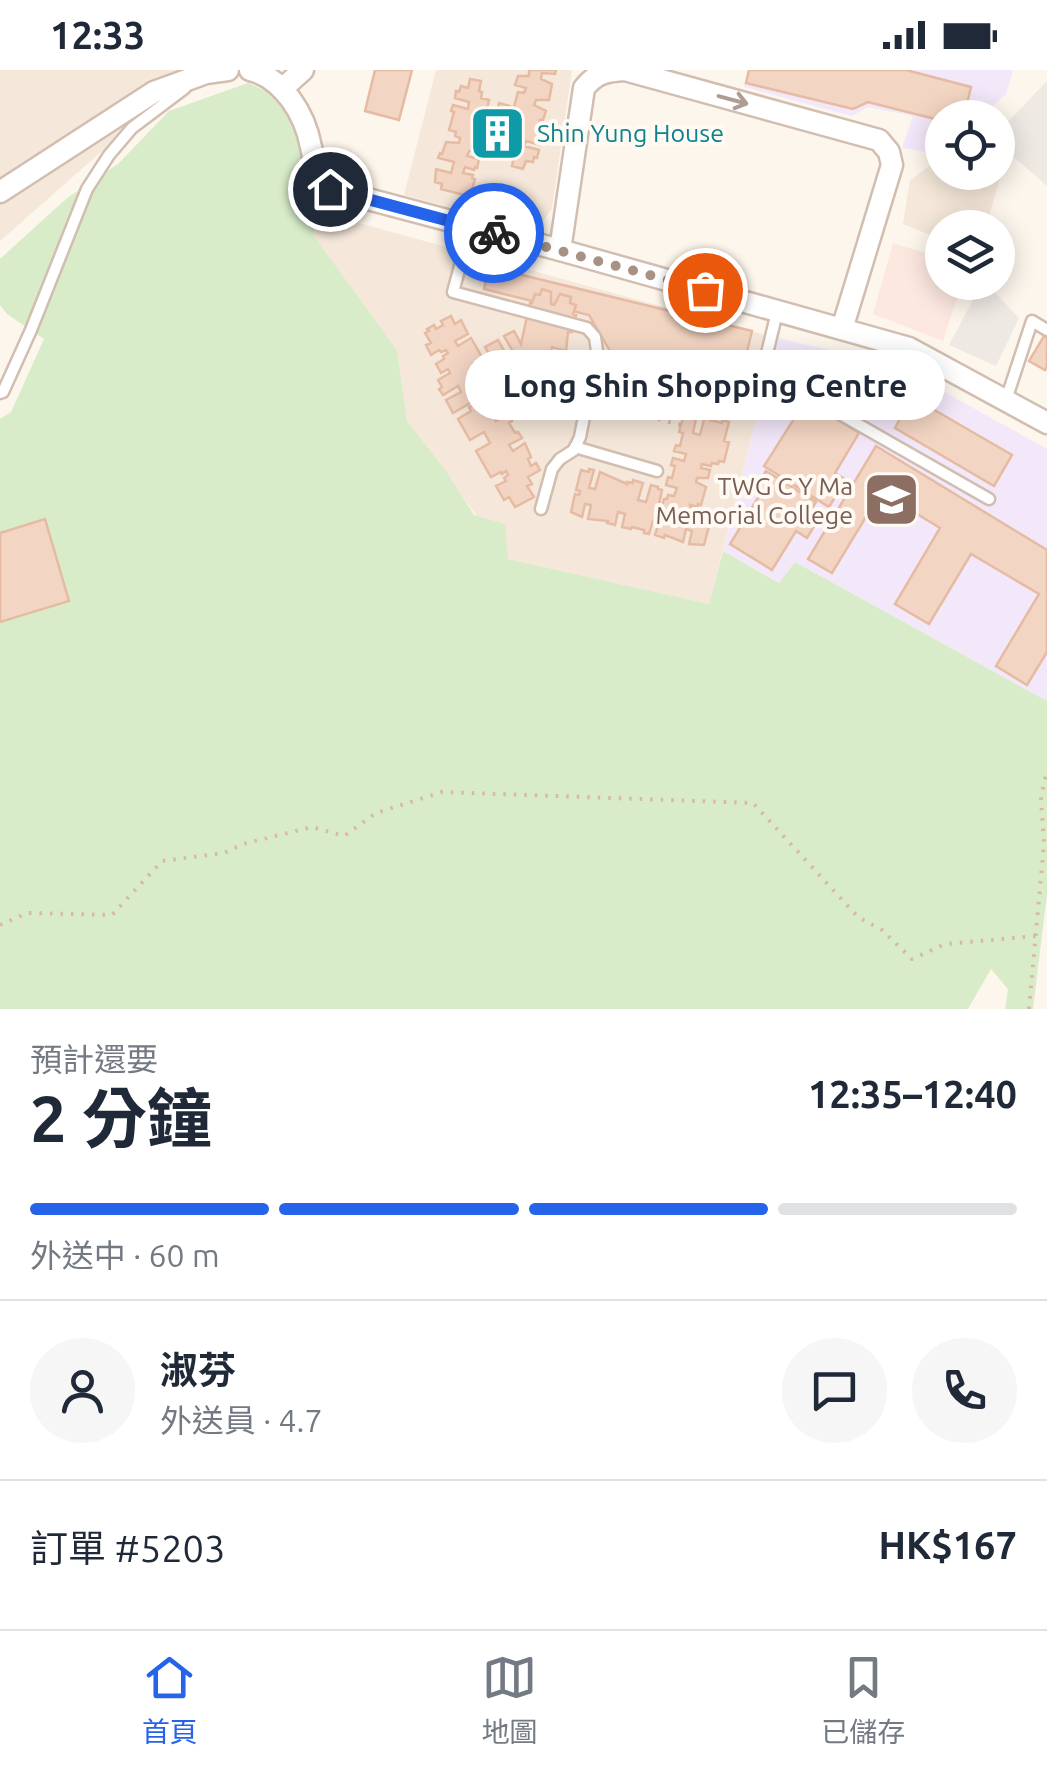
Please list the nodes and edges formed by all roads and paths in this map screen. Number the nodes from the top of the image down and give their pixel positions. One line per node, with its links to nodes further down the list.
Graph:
1 (250, 70): 5 (street)
2 (303, 70): 5 (street)
3 (605, 71): 8 (street); 10 (street, one-way to 10)
4 (217, 72): 6 (street); 17 (lane)
5 (282, 88): 7 (street)
6 (0, 192)
7 (470, 226): 8 (street); 23 (lane)
8 (560, 250): 9 (street)
9 (778, 311): 10 (street); 13 (lane)
10 (842, 328): 18 (street)
11 (1047, 330): 18 (lane)
12 (614, 358): 19 (path)
13 (763, 370): 16 (lane); 25 (lane)
14 (672, 376): 20 (path)
15 (547, 381): 19 (path, bridge)
16 (738, 390)
17 (0, 393)
18 (1006, 400): 21 (street)
19 (603, 404): 20 (path, bridge)
20 (660, 419): 22 (path, bridge)
21 (1047, 423)
22 (681, 424)
23 (575, 448): 24 (lane); 26 (lane)
24 (657, 470)
25 (989, 499)
26 (541, 510)
27 (1047, 770): 29 (path)
28 (0, 924): 29 (path)
29 (1036, 936): 30 (path)
30 (1029, 1009)

